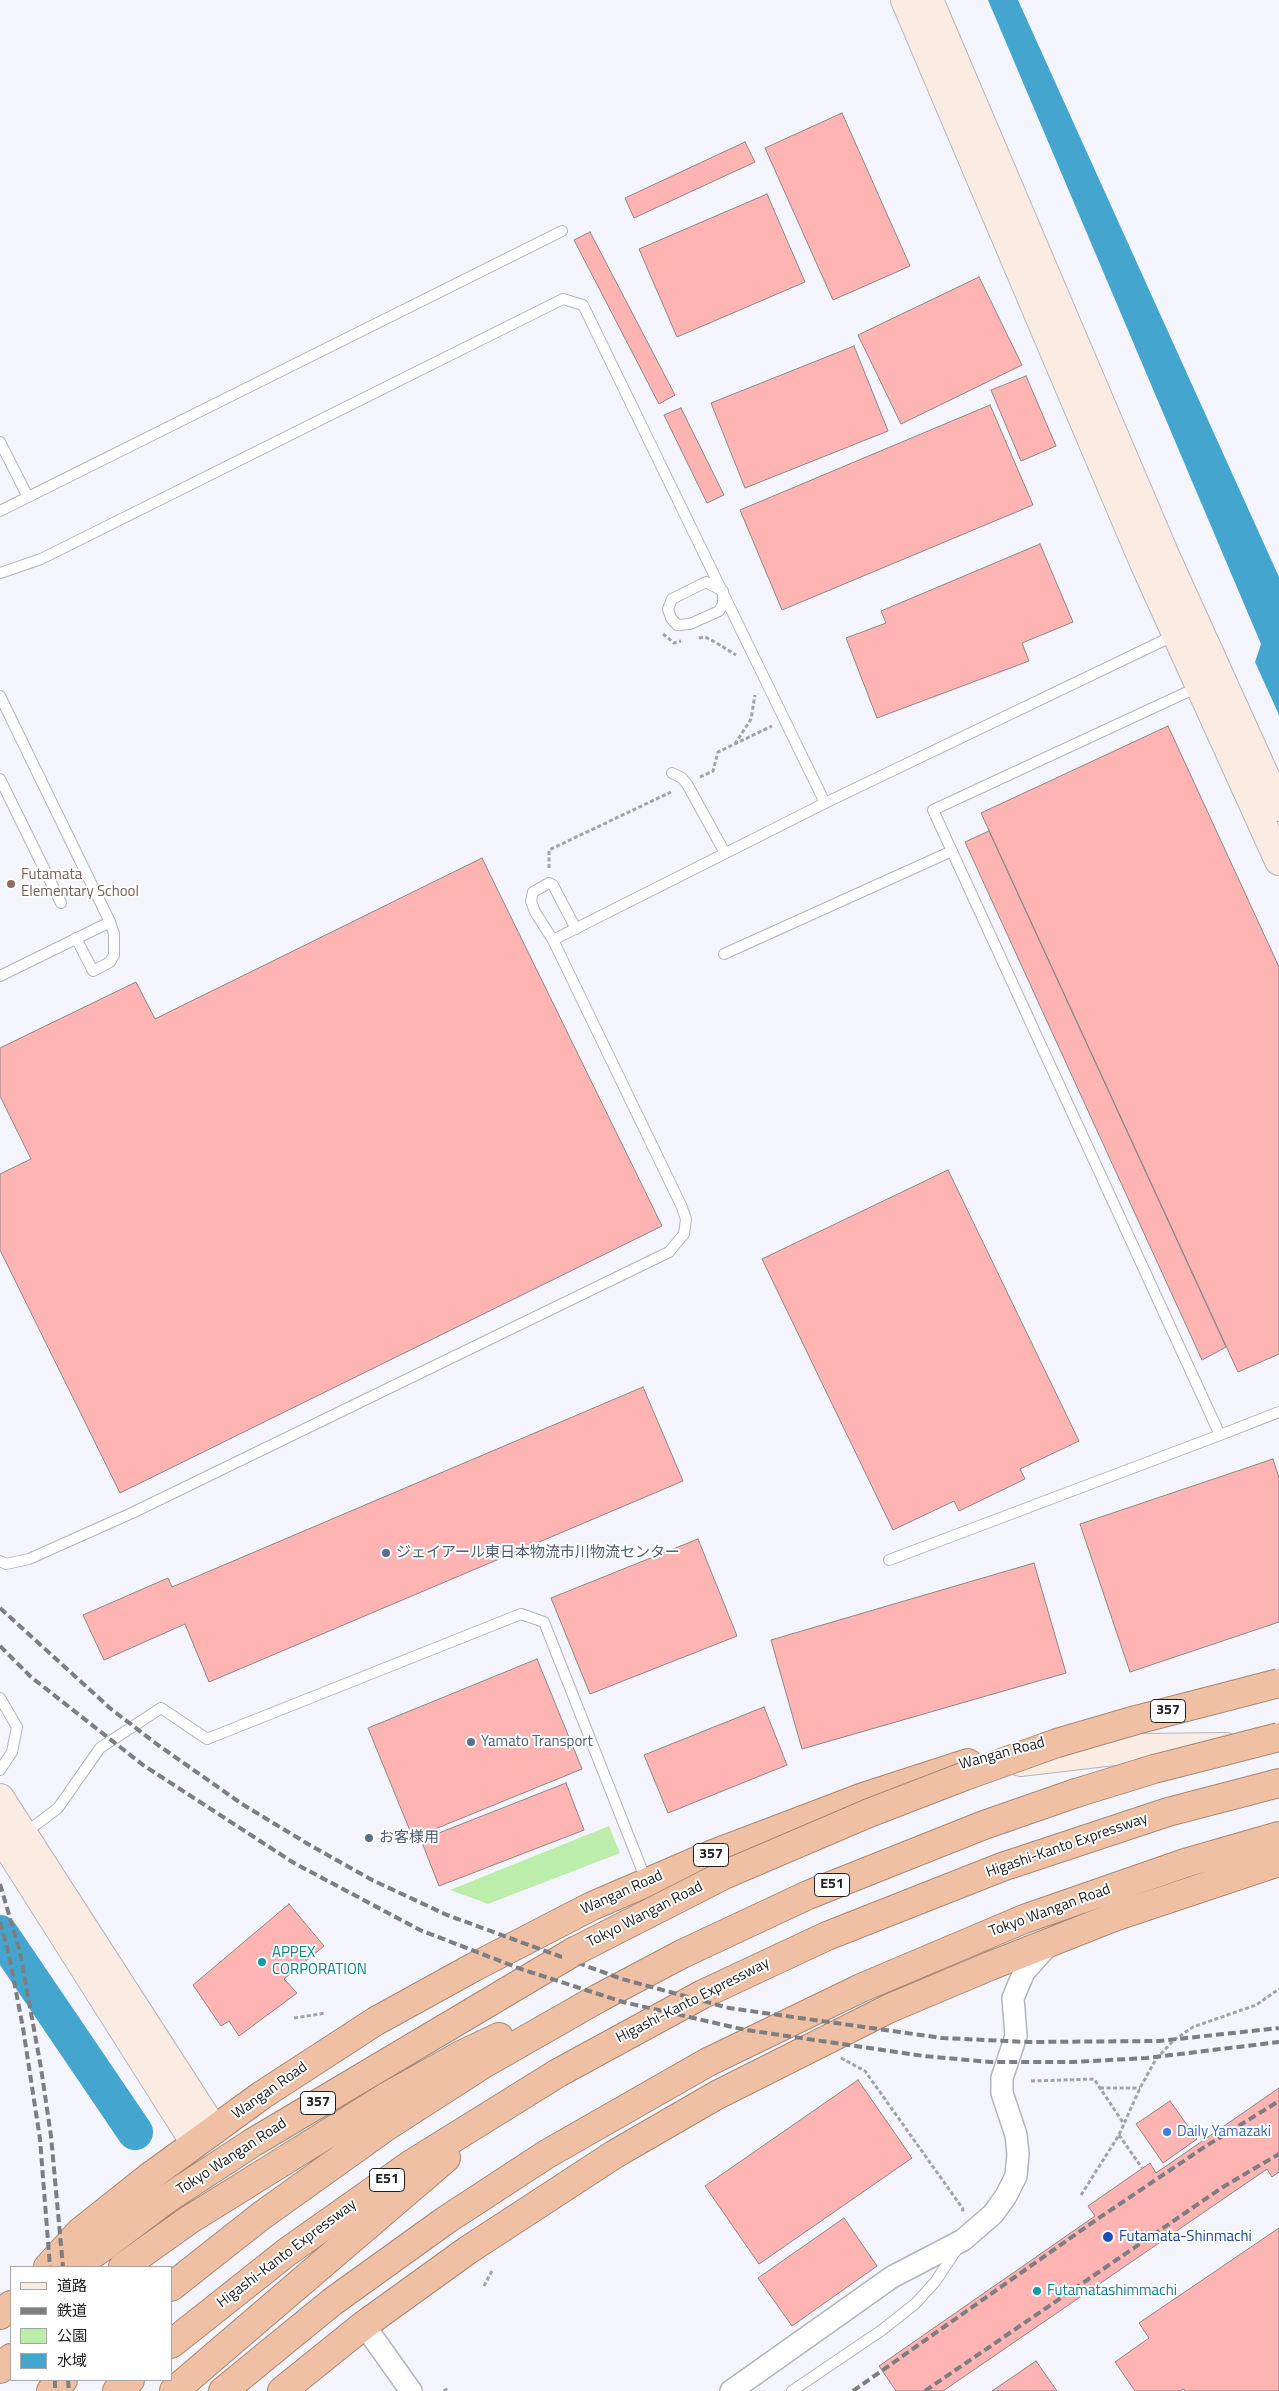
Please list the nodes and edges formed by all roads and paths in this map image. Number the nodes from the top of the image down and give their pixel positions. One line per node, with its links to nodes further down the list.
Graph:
1 (905, 0): 10 (street)
2 (929, 0): 10 (street)
3 (562, 231): 5 (lane)
4 (0, 442): 5 (lane)
5 (28, 497): 6 (lane)
6 (0, 510)
7 (0, 573): 8 (lane)
8 (723, 590): 8 (lane); 23 (lane)
9 (661, 630): 12 (path)
10 (1186, 630): 14 (street); 23 (lane)
11 (691, 638): 13 (path)
12 (681, 641)
13 (738, 657)
14 (1210, 682): 24 (street); 25 (lane); 27 (street)
15 (755, 694): 18 (path)
16 (0, 696): 30 (lane)
17 (776, 724): 18 (path)
18 (735, 744): 20 (path)
19 (672, 774): 26 (lane)
20 (700, 778)
21 (0, 779): 29 (lane)
22 (671, 792): 28 (path)
23 (825, 803): 26 (lane)
24 (1279, 807)
25 (952, 851): 34 (lane); 37 (lane)
26 (725, 854): 31 (lane)
27 (1279, 861)
28 (542, 872)
29 (61, 903)
30 (110, 922): 32 (lane); 32 (lane)
31 (576, 929): 33 (lane); 33 (lane)
32 (76, 938): 35 (lane)
33 (553, 940): 39 (lane)
34 (724, 954)
35 (0, 976)
36 (1279, 1412): 37 (lane)
37 (1220, 1435): 38 (lane)
38 (889, 1560)
39 (0, 1561)
40 (1279, 1683): 71 (highway, Tokyo Wangan Road / 357, bridge)
41 (1279, 1693): 46 (highway, Wangan Road / 357)
42 (0, 1698): 45 (lane)
43 (1279, 1736): 55 (highway, E51, bridge)
44 (1279, 1749): 46 (street)
45 (0, 1770)
46 (910, 1781): 52 (highway, Wangan Road / 357)
47 (1279, 1783): 62 (highway, Higashi-Kanto Expressway / E51)
48 (0, 1798): 50 (street)
49 (1279, 1836): 87 (highway, Tokyo Wangan Road)
50 (11, 1838): 52 (lane); 65 (street)
51 (1279, 1862): 53 (highway)
52 (647, 1882): 65 (highway, Wangan Road / 357)
53 (1054, 1940): 69 (street); 78 (highway)
54 (1279, 1989): 61 (path)
55 (597, 1999): 72 (highway); 74 (highway, E51)
56 (326, 2013): 57 (path)
57 (294, 2018)
58 (840, 2057): 68 (path)
59 (1031, 2081): 60 (path)
60 (1100, 2088): 61 (path); 63 (path)
61 (1140, 2088): 63 (path)
62 (511, 2101): 79 (highway, Higashi-Kanto Expressway / E51); 86 (highway)
63 (1124, 2124): 64 (path)
64 (1119, 2135): 66 (path); 67 (path)
65 (205, 2137): 70 (highway, Wangan Road / 357)
66 (1142, 2168)
67 (1081, 2195)
68 (962, 2217)
69 (963, 2240): 90 (street); 91 (lane)
70 (49, 2266)
71 (71, 2266)
72 (124, 2266)
73 (493, 2269): 75 (path)
74 (172, 2286)
75 (484, 2286)
76 (10, 2306): 77 (highway)
77 (0, 2315)
78 (364, 2325): 88 (highway); 89 (street)
79 (172, 2343)
80 (10, 2359): 81 (highway)
81 (0, 2369)
82 (62, 2381): 84 (highway)
83 (129, 2381): 85 (highway)
84 (51, 2391)
85 (118, 2391)
86 (174, 2391)
87 (223, 2391)
88 (282, 2391)
89 (411, 2391)
90 (731, 2391)
91 (792, 2391)

